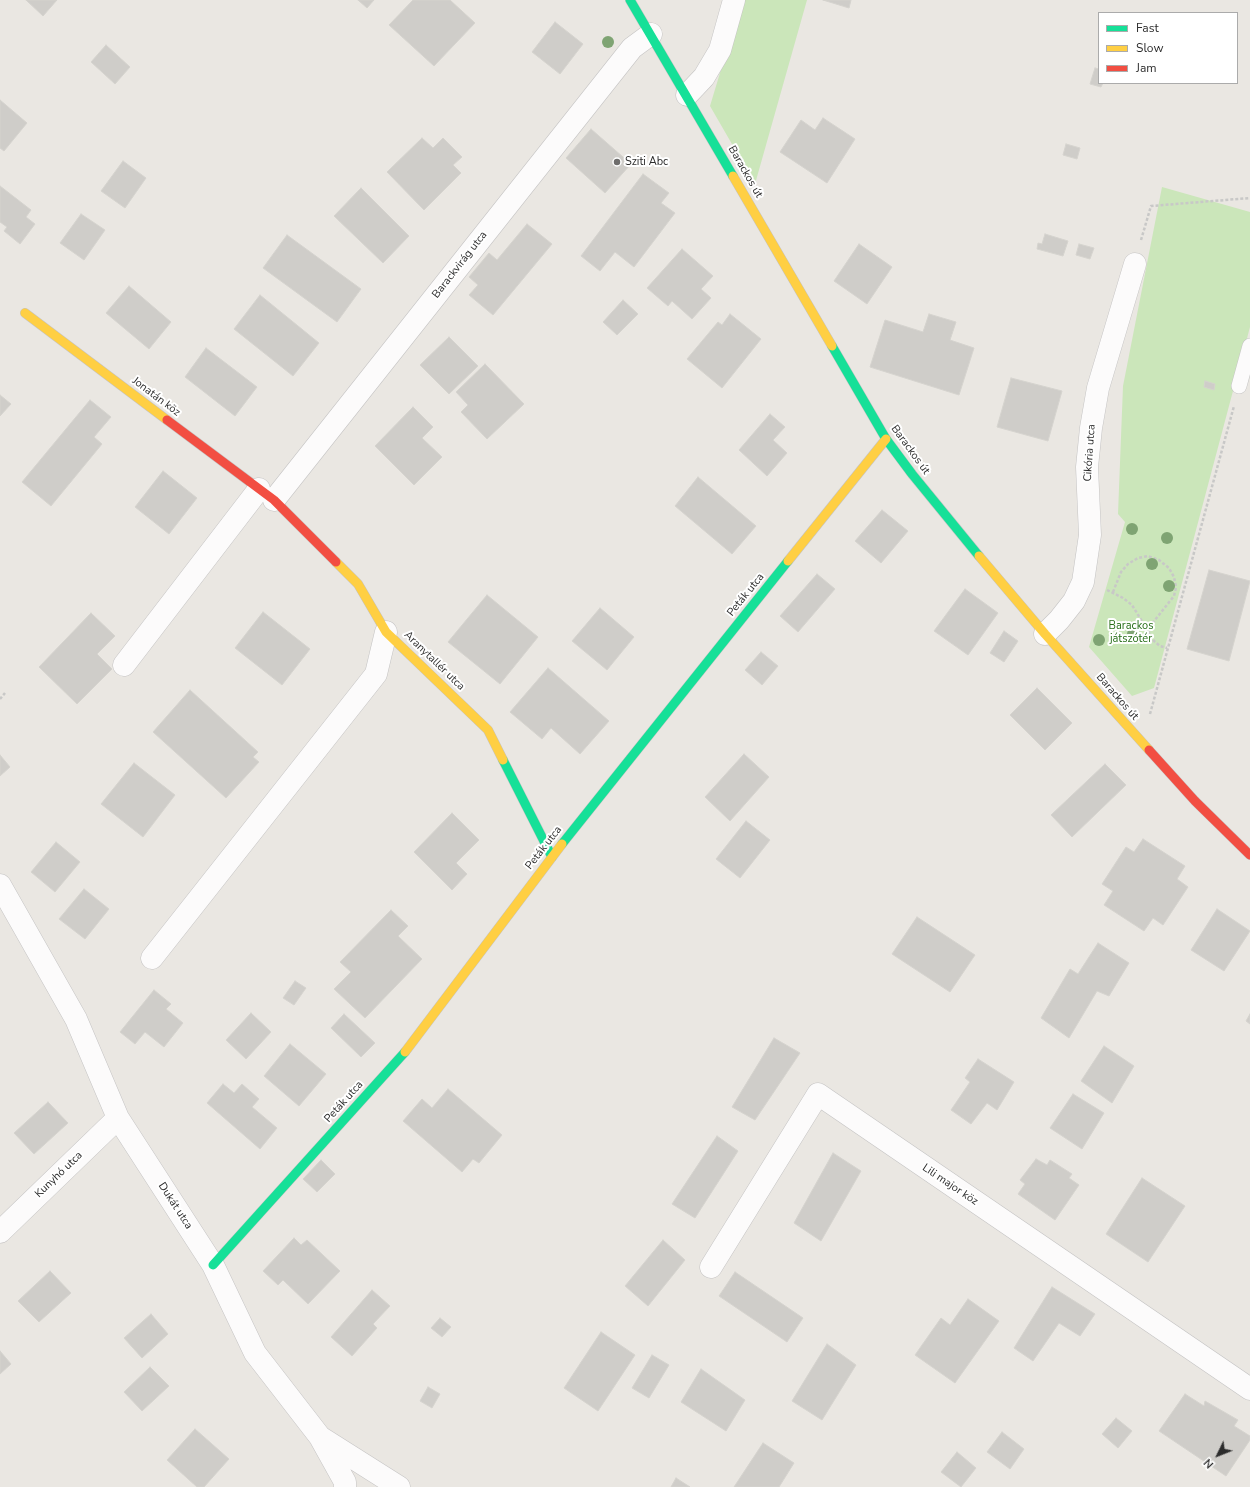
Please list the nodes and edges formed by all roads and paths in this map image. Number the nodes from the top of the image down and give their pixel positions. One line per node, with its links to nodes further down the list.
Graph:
1 (630, 0): 3 (street, Barackos út)
2 (734, 0): 4 (street)
3 (650, 34): 4 (street, Barackos út); 11 (street, Barackvirág utca)
4 (686, 95): 10 (street, Barackos út)
5 (1250, 198): 6 (path)
6 (1134, 264): 16 (street, Cikória utca)
7 (24, 313): 11 (street, Jonatán köz)
8 (1250, 346): 9 (lane)
9 (1239, 386): 17 (path)
10 (886, 439): 16 (street, Barackos út); 23 (street, Peták utca)
11 (266, 494): 15 (street, Aranytallér utca); 18 (street, Barackvirág utca)
12 (1106, 589): 13 (path)
13 (1113, 592): 14 (path); 14 (path)
14 (1147, 630): 17 (path)
15 (386, 632): 23 (street, Aranytallér utca); 25 (street)
16 (1045, 634): 21 (street, Barackos út)
17 (1167, 648): 21 (path)
18 (124, 665)
19 (5, 693): 20 (path)
20 (0, 699)
21 (1142, 743): 22 (street, Barackos út)
22 (1250, 855)
23 (552, 858): 28 (street, Peták utca)
24 (0, 885): 26 (street, Dukát utca)
25 (152, 958)
26 (118, 1118): 27 (street, Kunyhó utca); 28 (street, Dukát utca)
27 (0, 1232)
28 (213, 1265): 31 (street, Dukát utca)
29 (711, 1267): 30 (street, Lili major köz)
30 (1250, 1389)
31 (320, 1437): 32 (street); 33 (street, Dukát utca)
32 (345, 1487)
33 (399, 1487)

